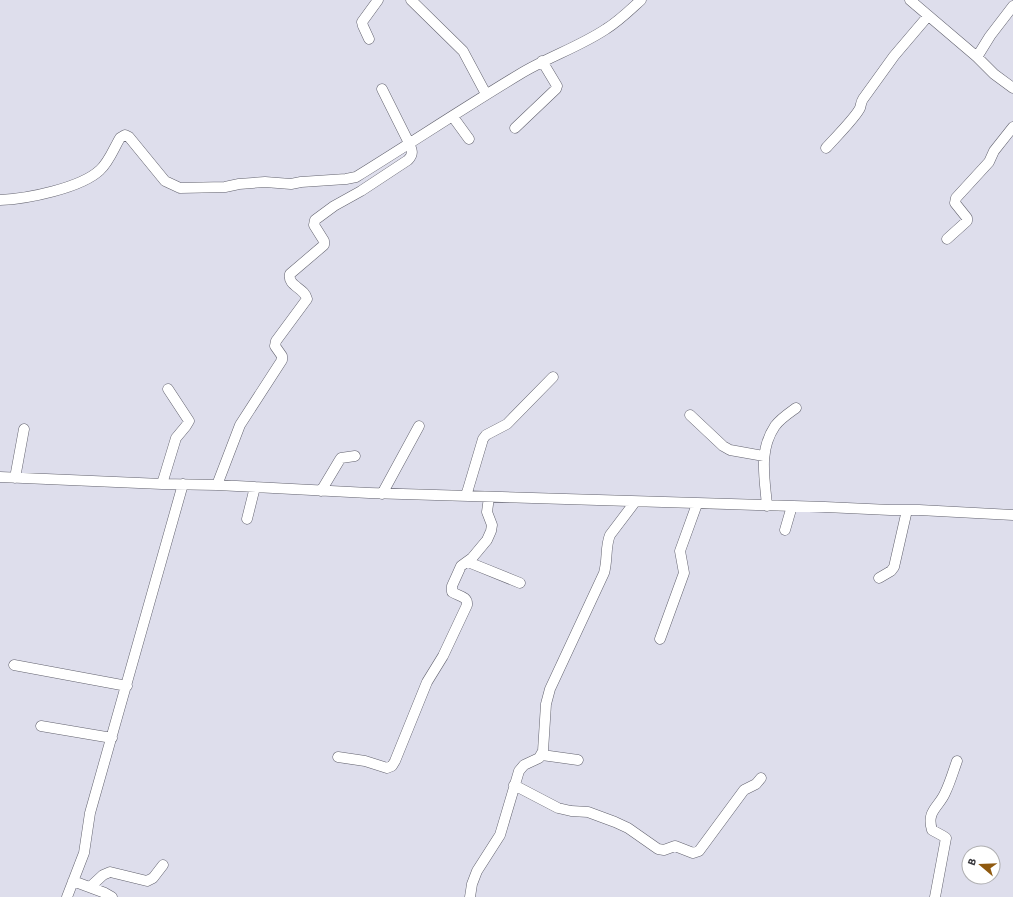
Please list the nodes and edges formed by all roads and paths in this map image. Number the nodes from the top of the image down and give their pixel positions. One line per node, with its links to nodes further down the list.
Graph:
1 (378, 0): 7 (street)
2 (411, 0): 12 (street)
3 (641, 0): 9 (street)
4 (910, 0): 6 (street)
5 (1013, 6): 8 (street)
6 (928, 16): 8 (street); 18 (street)
7 (369, 39)
8 (977, 57): 10 (street)
9 (542, 61): 12 (street); 15 (street)
10 (1013, 88)
11 (382, 90): 17 (street)
12 (486, 94): 13 (street)
13 (455, 119): 16 (street); 17 (street)
14 (1013, 127): 20 (street)
15 (515, 128)
16 (469, 139)
17 (411, 148): 19 (street); 33 (street)
18 (826, 148)
19 (0, 200)
20 (947, 239)
21 (554, 377): 37 (street)
22 (168, 389): 31 (street)
23 (796, 408): 28 (street)
24 (690, 415): 28 (street)
25 (419, 426): 36 (street)
26 (24, 429): 30 (street)
27 (355, 456): 35 (street)
28 (764, 456): 41 (street)
29 (0, 477): 30 (street)
30 (15, 478): 31 (street)
31 (162, 484): 32 (street)
32 (183, 484): 33 (street); 52 (street)
33 (217, 484): 34 (street)
34 (255, 487): 35 (street); 45 (street)
35 (321, 491): 36 (street)
36 (382, 494): 37 (street)
37 (466, 496): 38 (street)
38 (489, 497): 39 (street); 47 (street)
39 (635, 502): 40 (street); 55 (street)
40 (697, 504): 41 (street); 50 (street)
41 (767, 506): 42 (street)
42 (792, 506): 43 (street); 46 (street)
43 (907, 510): 44 (street); 48 (street)
44 (1013, 515)
45 (247, 519)
46 (785, 530)
47 (468, 562): 49 (street); 56 (street)
48 (879, 578)
49 (520, 583)
50 (660, 639)
51 (14, 665): 52 (street)
52 (126, 686): 54 (street)
53 (41, 726): 54 (street)
54 (112, 738): 62 (street)
55 (542, 755): 57 (street); 60 (street)
56 (338, 757)
57 (578, 760)
58 (957, 761): 67 (street)
59 (761, 778): 60 (street)
60 (514, 785): 66 (street)
61 (163, 865): 63 (street)
62 (73, 881): 63 (street); 64 (street)
63 (90, 887): 65 (street)
64 (67, 897)
65 (112, 897)
66 (470, 897)
67 (935, 897)

